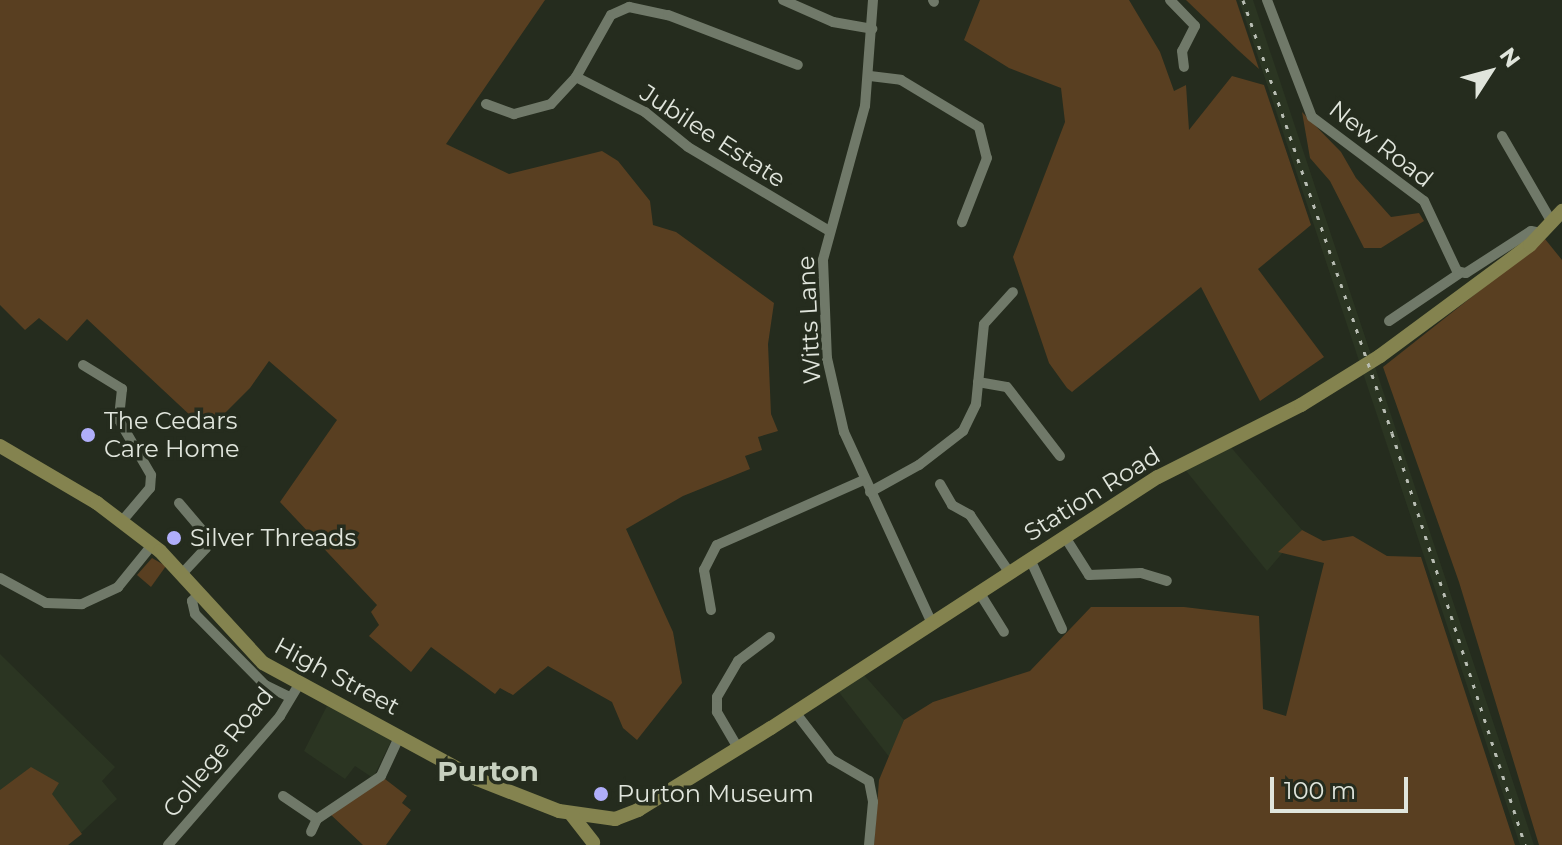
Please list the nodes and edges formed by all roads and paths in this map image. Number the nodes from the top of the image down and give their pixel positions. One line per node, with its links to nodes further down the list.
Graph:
1 (783, 0): 5 (street)
2 (873, 0): 5 (street, Witts Lane)
3 (1170, 0): 7 (street)
4 (1267, 0): 15 (street, New Road)
5 (872, 29): 8 (street, Witts Lane)
6 (798, 65): 9 (street)
7 (1184, 67)
8 (870, 76): 12 (street); 14 (street, Witts Lane)
9 (576, 77): 10 (street); 14 (street, Jubilee Estate)
10 (486, 104)
11 (1502, 136): 13 (street)
12 (962, 222)
13 (1552, 222): 15 (street); 27 (street, Station Road)
14 (828, 230): 22 (street, Witts Lane)
15 (1460, 273): 17 (street)
16 (1013, 292): 19 (street)
17 (1389, 321)
18 (83, 365): 26 (street)
19 (978, 382): 21 (street); 24 (street)
20 (0, 446): 26 (street, High Street)
21 (1060, 456)
22 (864, 480): 24 (street, Witts Lane); 36 (street)
23 (940, 484): 30 (street)
24 (870, 492): 37 (street, Witts Lane)
25 (179, 503): 31 (street)
26 (123, 520): 28 (street, High Street)
27 (1065, 537): 29 (street, Station Road); 33 (street)
28 (152, 545): 31 (street, High Street); 32 (street)
29 (1030, 559): 30 (street, Station Road); 38 (street)
30 (1009, 572): 34 (street, Station Road)
31 (183, 573): 35 (street, High Street)
32 (0, 578)
33 (1167, 581)
34 (979, 592): 37 (street, Station Road); 39 (street)
35 (199, 594): 41 (street, High Street); 42 (street)
36 (711, 610)
37 (932, 623): 43 (street, Station Road)
38 (1062, 629)
39 (1004, 632)
40 (770, 637): 45 (street)
41 (299, 684): 42 (street, College Road); 44 (street, High Street)
42 (288, 696): 53 (street, College Road)
43 (795, 712): 45 (street, Station Road); 54 (street)
44 (400, 735): 48 (street, High Street); 49 (street)
45 (738, 748): 47 (street, Station Road)
46 (283, 796): 49 (street)
47 (638, 810): 50 (street, High Street)
48 (571, 814): 50 (street, High Street); 52 (street)
49 (317, 819): 51 (street)
50 (615, 819): 52 (street)
51 (311, 832)
52 (593, 844)
53 (168, 845)
54 (869, 845)

